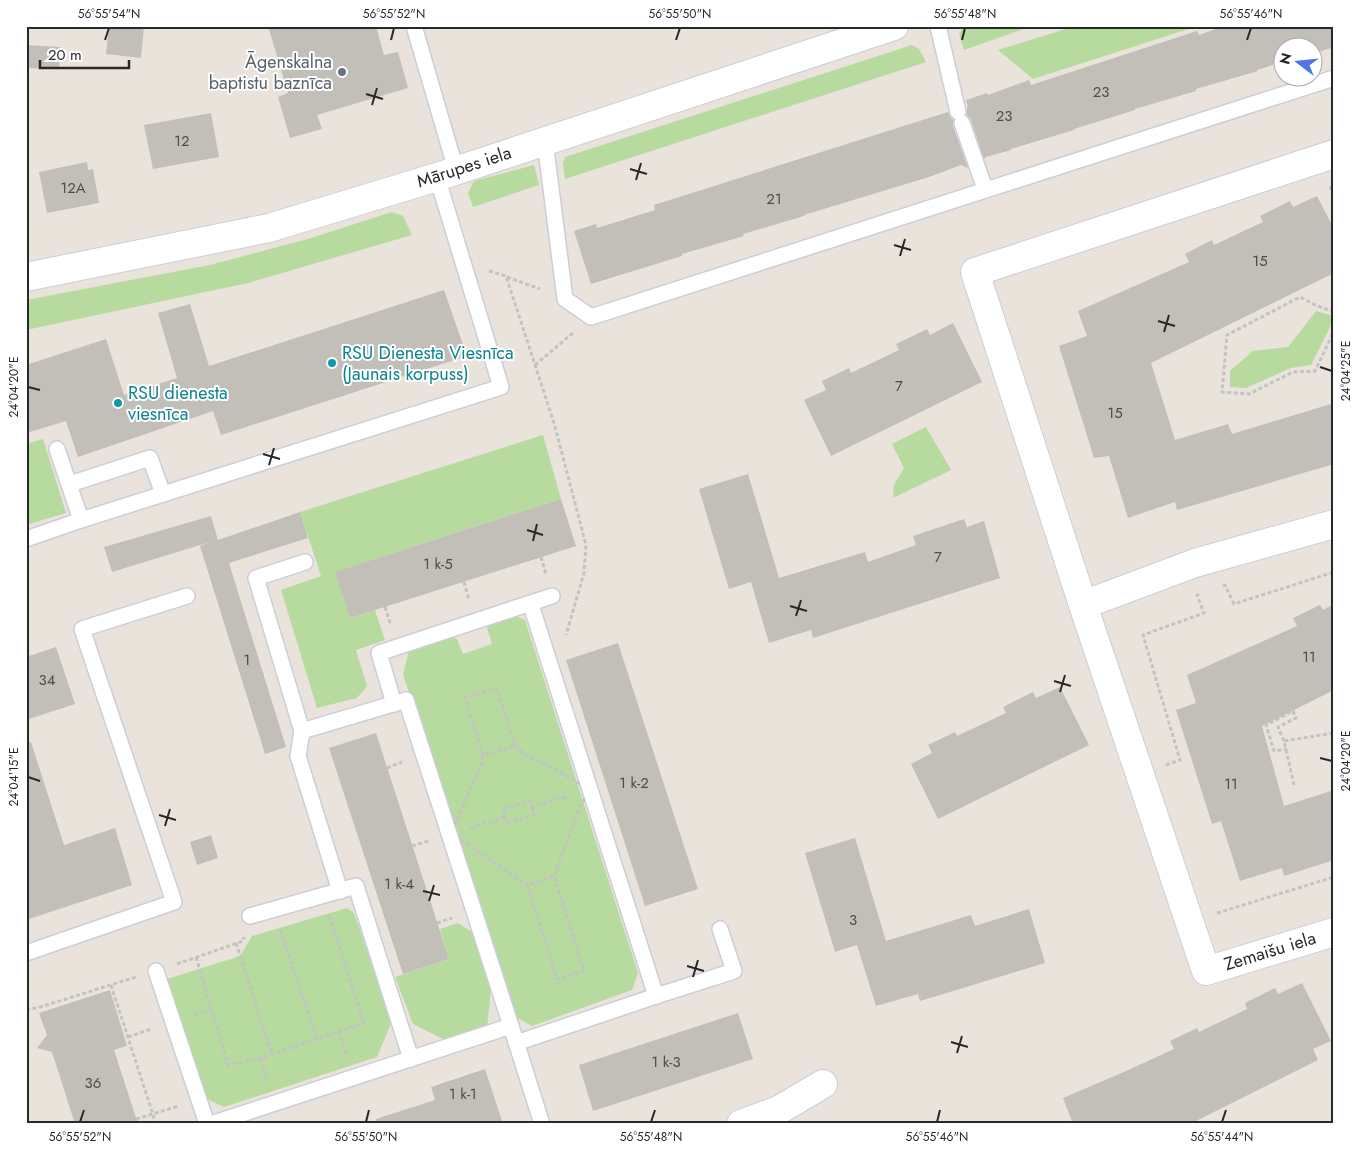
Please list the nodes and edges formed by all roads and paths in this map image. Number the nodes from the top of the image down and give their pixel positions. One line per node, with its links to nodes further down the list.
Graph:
1 (414, 26): 7 (lane)
2 (894, 26): 5 (street, Mārupes iela)
3 (938, 26): 8 (lane)
4 (1334, 78): 8 (lane)
5 (545, 141): 7 (street, Mārupes iela); 12 (lane)
6 (1334, 154): 30 (street)
7 (447, 174): 9 (lane); 11 (street, Mārupes iela)
8 (985, 189): 14 (lane)
9 (463, 261): 10 (path); 19 (lane)
10 (506, 276): 12 (path); 16 (path)
11 (26, 277)
12 (565, 299): 14 (lane)
13 (1334, 312): 15 (path)
14 (591, 317): 16 (path)
15 (1334, 330)
16 (536, 365): 31 (path)
17 (57, 449): 18 (lane)
18 (70, 484): 19 (lane); 20 (lane)
19 (164, 494): 20 (lane)
20 (81, 520): 22 (lane)
21 (1334, 524): 30 (street)
22 (26, 539)
23 (305, 562): 33 (lane)
24 (1334, 572): 25 (path)
25 (1218, 588)
26 (1204, 592): 39 (path)
27 (187, 596): 59 (lane)
28 (552, 596): 29 (lane)
29 (530, 605): 31 (lane); 32 (lane)
30 (1083, 605): 57 (street, Zemaišu iela)
31 (553, 674): 41 (lane)
32 (394, 704): 33 (lane); 46 (lane)
33 (302, 731): 51 (lane)
34 (1334, 733): 35 (path)
35 (1284, 741): 37 (path); 37 (path)
36 (515, 746): 38 (path); 38 (path); 41 (path)
37 (1287, 749): 40 (path)
38 (483, 755): 46 (path)
39 (1162, 767)
40 (1294, 785)
41 (587, 790): 48 (path); 63 (lane)
42 (570, 795): 43 (path)
43 (532, 807): 44 (path); 44 (path)
44 (505, 817): 45 (path)
45 (468, 829)
46 (454, 833): 47 (path); 50 (path); 64 (lane)
47 (412, 846)
48 (554, 876): 50 (path); 50 (path)
49 (1334, 877): 54 (path)
50 (527, 885)
51 (340, 891): 52 (lane); 68 (lane)
52 (322, 896): 53 (lane); 65 (path)
53 (274, 909): 55 (lane); 65 (path)
54 (1213, 914)
55 (250, 916)
56 (720, 929): 63 (lane)
57 (1334, 932)
58 (236, 943): 67 (path)
59 (26, 953)
60 (196, 957): 67 (path)
61 (156, 971): 70 (lane)
62 (111, 985): 71 (path)
63 (656, 996): 66 (lane)
64 (511, 1026): 66 (lane); 68 (lane)
65 (317, 1039): 67 (path)
66 (516, 1043): 75 (lane)
67 (272, 1054)
68 (410, 1059): 74 (lane)
69 (823, 1084): 76 (street)
70 (199, 1100): 71 (path); 74 (lane)
71 (153, 1114): 72 (path); 73 (path)
72 (136, 1119)
73 (156, 1124)
74 (209, 1124)
75 (542, 1124)
76 (742, 1124)

